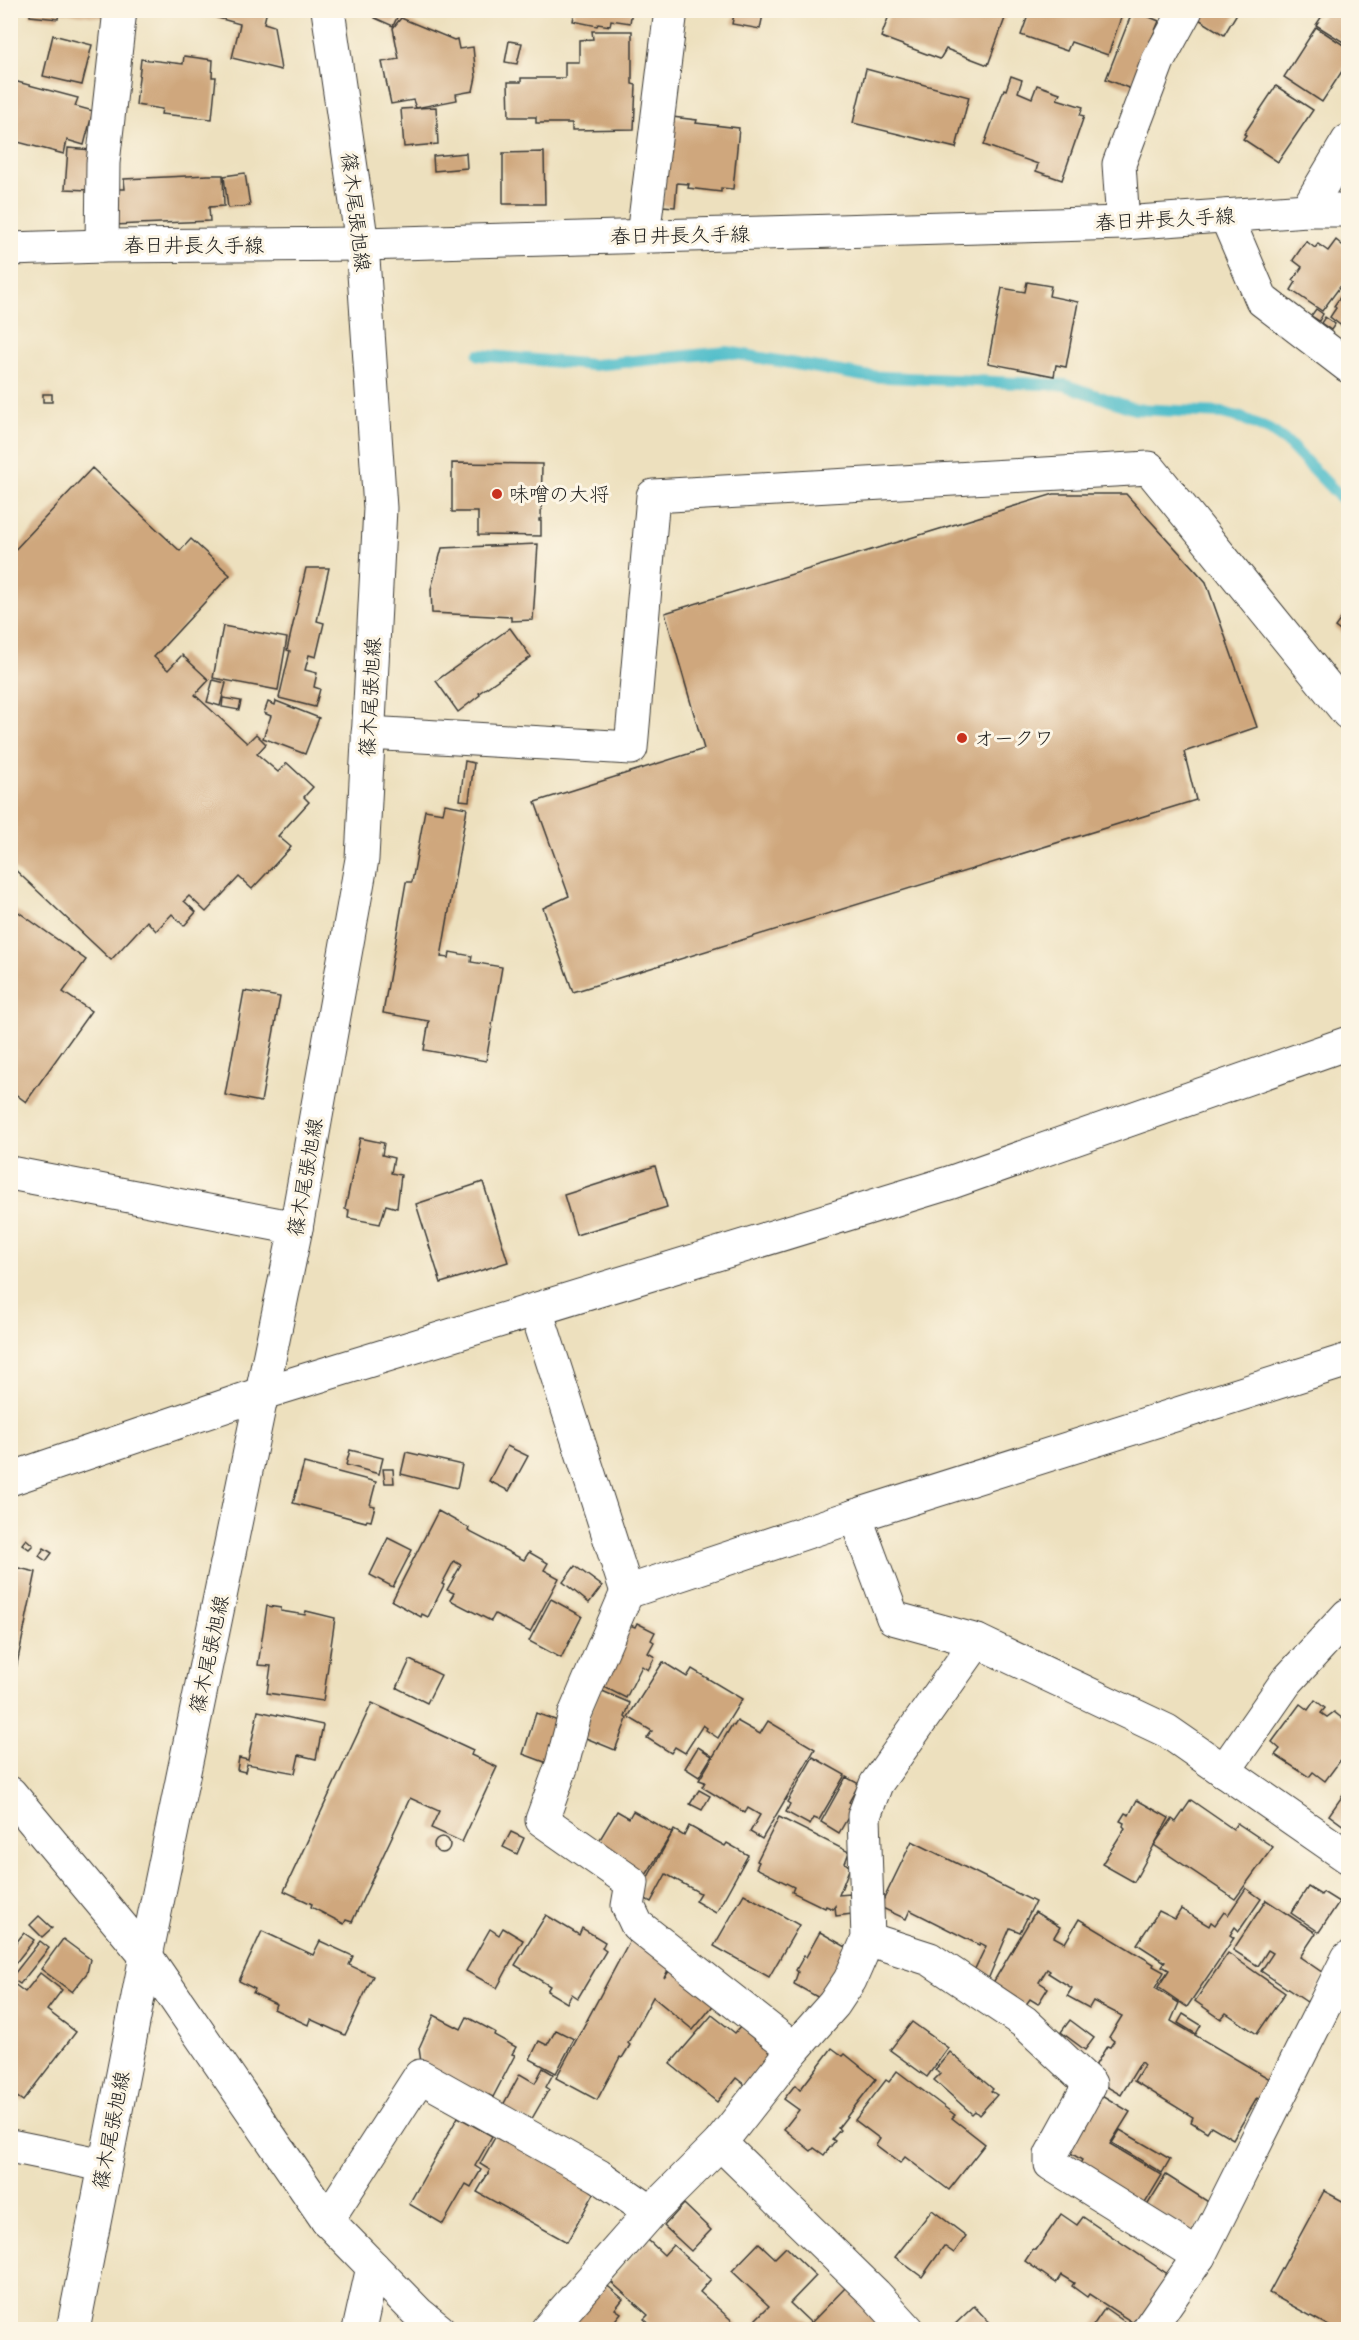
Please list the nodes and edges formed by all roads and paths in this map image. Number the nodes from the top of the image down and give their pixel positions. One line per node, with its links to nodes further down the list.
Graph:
1 (120, 10): 12 (street)
2 (328, 10): 11 (street, 篠木尾張旭線)
3 (671, 10): 10 (street)
4 (1184, 11): 9 (street)
5 (1348, 141): 6 (street)
6 (1307, 210): 7 (street, 春日井長久手線); 8 (street, 春日井長久手線)
7 (1348, 210)
8 (1226, 216): 9 (street, 春日井長久手線); 14 (street)
9 (1123, 223): 10 (street, 春日井長久手線)
10 (643, 236): 11 (street, 春日井長久手線)
11 (362, 243): 12 (street, 春日井長久手線); 16 (street, 篠木尾張旭線)
12 (102, 246): 13 (street, 春日井長久手線)
13 (10, 249)
14 (1348, 366)
15 (1348, 713): 16 (street)
16 (368, 732): 19 (street, 篠木尾張旭線)
17 (1347, 1047): 20 (street)
18 (10, 1173): 19 (street)
19 (296, 1228): 22 (street, 篠木尾張旭線)
20 (536, 1310): 22 (street); 25 (street)
21 (1348, 1360): 24 (street)
22 (262, 1393): 23 (street); 32 (street, 篠木尾張旭線)
23 (10, 1479)
24 (855, 1516): 25 (street); 27 (street)
25 (627, 1592): 34 (street)
26 (1348, 1615): 28 (street)
27 (977, 1641): 28 (street); 31 (street)
28 (1224, 1771): 30 (street)
29 (10, 1793): 32 (street)
30 (1348, 1857)
31 (867, 1939): 34 (street); 40 (street)
32 (146, 1956): 37 (street, 篠木尾張旭線); 39 (street)
33 (1348, 1958): 40 (street)
34 (794, 2049): 35 (street)
35 (720, 2143): 38 (street); 46 (street)
36 (10, 2146): 37 (street)
37 (104, 2165): 42 (street, 篠木尾張旭線)
38 (651, 2212): 39 (street); 45 (street)
39 (327, 2220): 41 (street)
40 (1199, 2256): 47 (street)
41 (373, 2267): 43 (street); 44 (street)
42 (73, 2330)
43 (359, 2330)
44 (439, 2330)
45 (547, 2330)
46 (908, 2330)
47 (1148, 2330)

